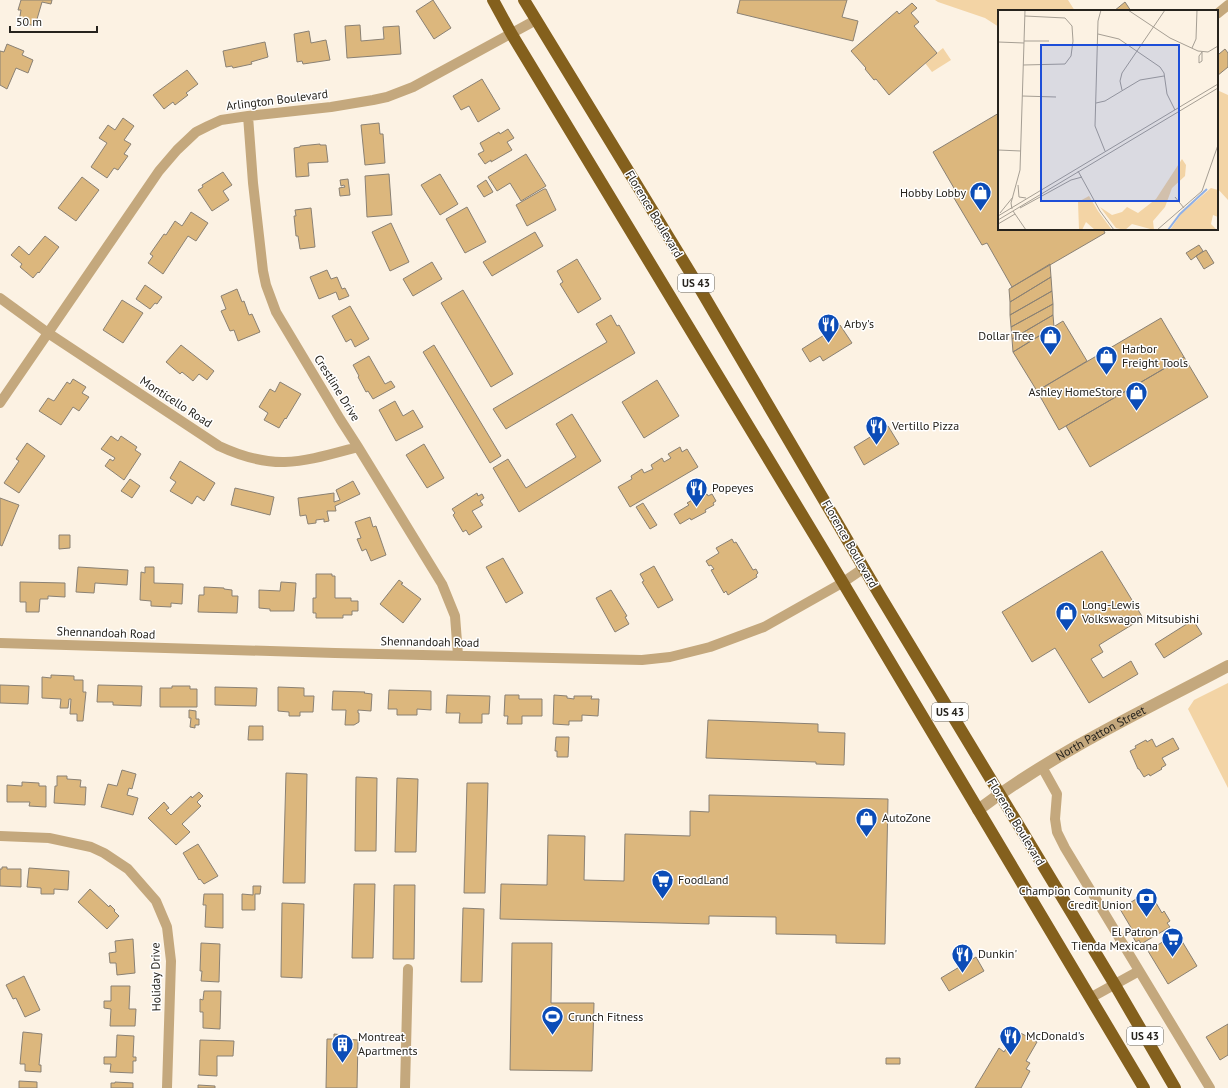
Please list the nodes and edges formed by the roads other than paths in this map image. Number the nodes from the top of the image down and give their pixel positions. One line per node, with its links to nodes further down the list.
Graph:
1 (493, 0): 6 (highway, US 43)
2 (524, 0): 5 (highway, Florence Boulevard / US 43)
3 (1228, 5): 4 (street)
4 (1218, 13)
5 (536, 20): 6 (street, Arlington Boulevard); 12 (highway, Florence Boulevard / US 43)
6 (512, 33): 7 (street, Arlington Boulevard); 13 (highway, US 43)
7 (248, 116): 9 (street, Arlington Boulevard); 11 (street, Crestline Drive)
8 (0, 298): 9 (street, Monticello Road)
9 (48, 333): 10 (street, Arlington Boulevard); 11 (street, Monticello Road)
10 (0, 403)
11 (358, 446): 15 (street, Crestline Drive)
12 (864, 568): 13 (street, Shennandoah Road); 18 (highway, Florence Boulevard / US 43)
13 (842, 583): 15 (street, Shennandoah Road); 19 (highway, US 43)
14 (0, 643): 15 (street, Shennandoah Road)
15 (458, 656)
16 (1228, 666): 17 (street, North Patton Street)
17 (1042, 767): 18 (street, North Patton Street); 22 (street)
18 (1000, 794): 19 (street, North Patton Street); 23 (highway, Florence Boulevard / US 43)
19 (978, 810): 24 (highway, US 43)
20 (0, 836): 25 (street, Holiday Drive)
21 (408, 969): 26 (street)
22 (1138, 971): 23 (street); 29 (street)
23 (1115, 985): 24 (street); 28 (highway, Florence Boulevard / US 43)
24 (1090, 998): 27 (highway, US 43)
25 (167, 1088)
26 (405, 1088)
27 (1144, 1088)
28 (1175, 1088)
29 (1210, 1088)

